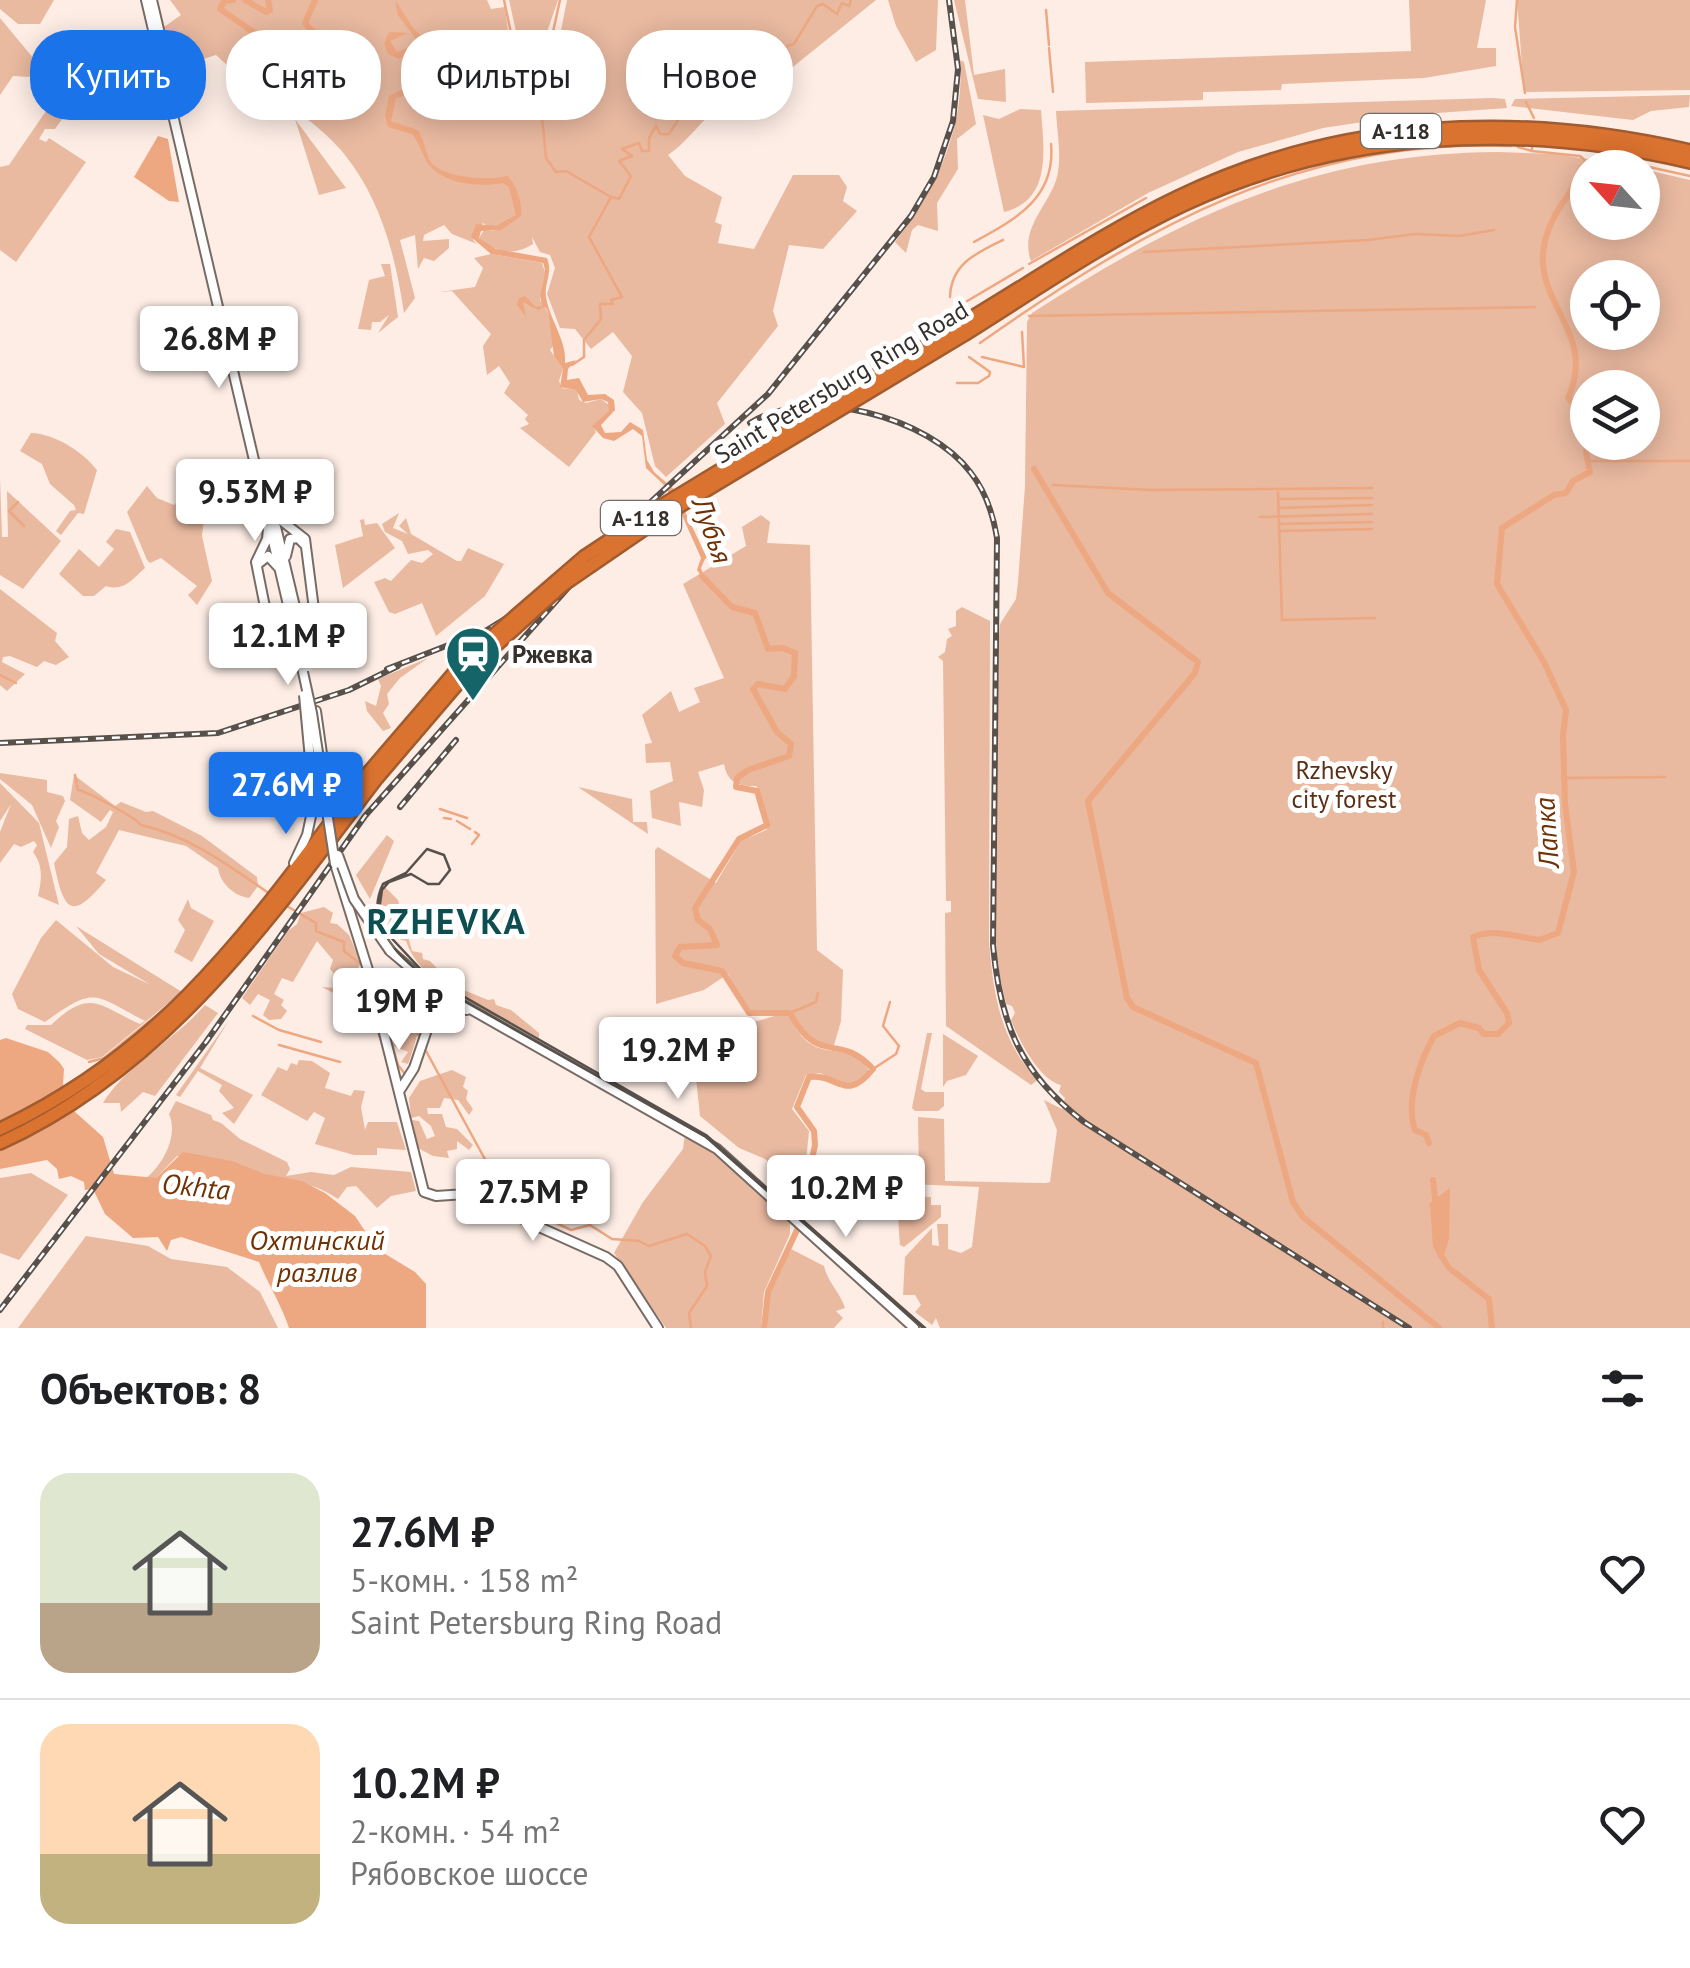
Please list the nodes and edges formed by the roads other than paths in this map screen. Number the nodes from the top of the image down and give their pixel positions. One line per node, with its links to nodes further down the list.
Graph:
1 (149, 0): 5 (main road); 6 (main road)
2 (1690, 151): 4 (highway, Saint Petersburg Ring Road / А-118)
3 (1690, 162): 4 (highway, Saint Petersburg Ring Road / А-118)
4 (964, 329): 11 (highway, Saint Petersburg Ring Road / А-118, bridge)
5 (267, 489): 7 (main road); 8 (main road)
6 (266, 508): 8 (main road); 9 (main road)
7 (306, 552): 8 (main road); 9 (main road)
8 (284, 573): 9 (main road); 10 (main road)
9 (258, 579)
10 (292, 614): 11 (main road, bridge); 12 (main road, bridge); 14 (main road, bridge)
11 (290, 883): 13 (highway, Saint Petersburg Ring Road / А-118); 13 (highway, Saint Petersburg Ring Road / А-118)
12 (476, 1013): 14 (main road); 18 (main road)
13 (83, 1090): 15 (highway, Saint Petersburg Ring Road / А-118); 16 (highway, Saint Petersburg Ring Road / А-118)
14 (399, 1092): 17 (main road)
15 (0, 1128)
16 (0, 1143)
17 (658, 1328)
18 (914, 1328)

